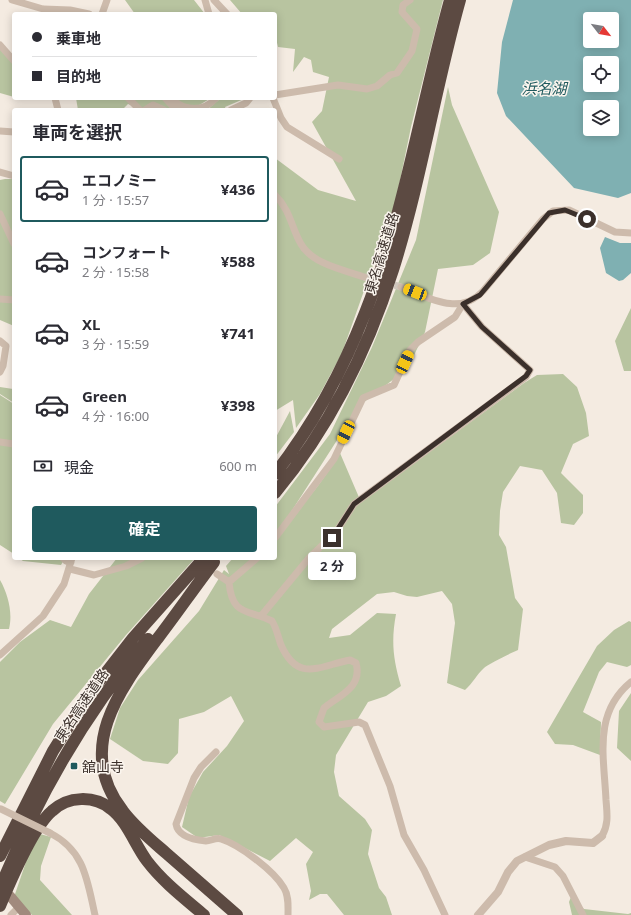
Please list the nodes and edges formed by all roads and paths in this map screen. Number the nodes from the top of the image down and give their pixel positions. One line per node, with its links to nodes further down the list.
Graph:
1 (107, 0): 10 (street)
2 (205, 0): 11 (street)
3 (214, 0): 12 (street)
4 (410, 0): 15 (street)
5 (450, 0): 47 (highway, 東名高速道路)
6 (460, 0): 48 (highway, 東名高速道路)
7 (15, 1): 8 (street)
8 (38, 11): 9 (street)
9 (79, 12)
10 (103, 12)
11 (208, 12)
12 (225, 12)
13 (0, 45): 14 (street)
14 (12, 59)
15 (277, 95)
16 (130, 100): 22 (street)
17 (167, 100): 25 (street)
18 (174, 100): 26 (street)
19 (214, 100): 27 (street)
20 (249, 100): 28 (street)
21 (275, 100): 31 (street)
22 (138, 108)
23 (148, 108): 24 (street)
24 (160, 108)
25 (174, 108)
26 (190, 108)
27 (199, 108)
28 (235, 108)
29 (0, 131): 30 (street)
30 (12, 132)
31 (339, 159)
32 (0, 172): 33 (street)
33 (12, 175)
34 (277, 198): 38 (street)
35 (0, 214): 37 (street)
36 (631, 233): 42 (street)
37 (12, 240)
38 (364, 277)
39 (401, 287): 42 (street)
40 (0, 299): 41 (street)
41 (12, 300)
42 (463, 304): 49 (street); 55 (street)
43 (0, 341): 44 (street)
44 (0, 372)
45 (0, 442): 46 (street)
46 (12, 444)
47 (277, 471)
48 (277, 490)
49 (277, 535)
50 (138, 560): 52 (street)
51 (255, 560): 54 (street)
52 (71, 563): 56 (street)
53 (213, 563): 54 (street); 61 (highway, 東名高速道路); 63 (highway, 東名高速道路); 70 (highway)
54 (229, 582): 55 (street)
55 (261, 616): 72 (street)
56 (0, 655)
57 (631, 682): 60 (street)
58 (216, 752): 71 (street)
59 (0, 809): 68 (street, bridge)
60 (602, 836): 62 (street)
61 (0, 856)
62 (525, 857): 73 (street); 74 (street)
63 (0, 888)
64 (10, 896): 66 (main road)
65 (0, 906): 69 (highway)
66 (22, 911): 67 (street)
67 (11, 915)
68 (95, 915)
69 (204, 915)
70 (237, 915)
71 (288, 915)
72 (445, 915)
73 (478, 915)
74 (583, 915)

